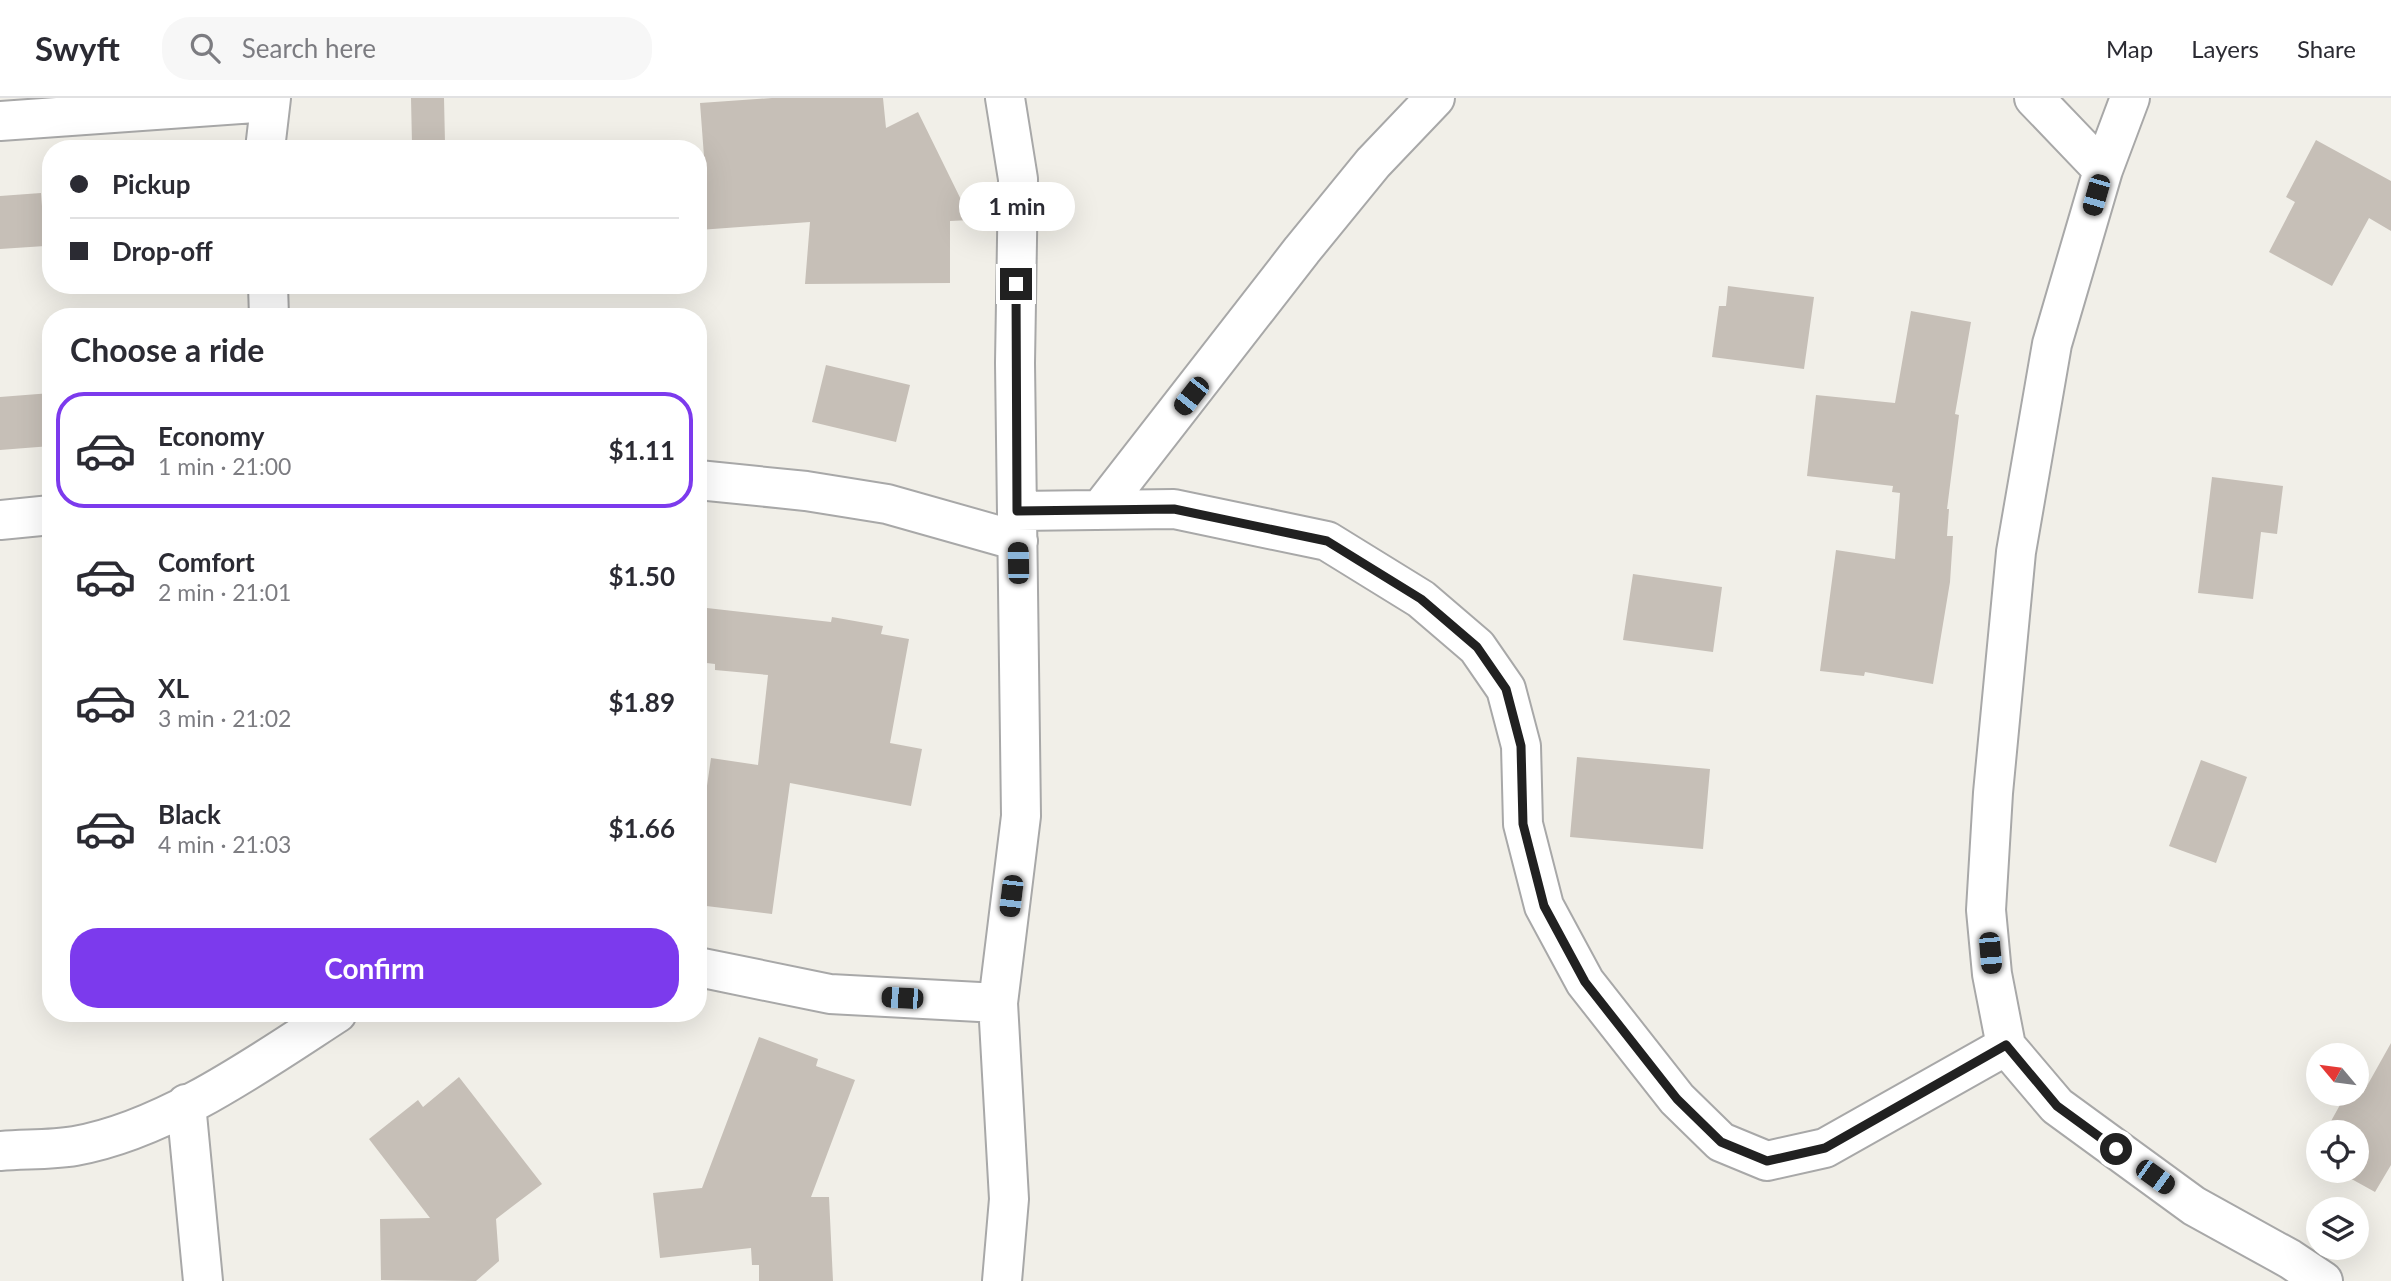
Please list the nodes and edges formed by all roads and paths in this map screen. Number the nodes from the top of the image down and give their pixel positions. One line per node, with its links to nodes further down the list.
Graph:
1 (1005, 98): 13 (street)
2 (1435, 98): 10 (street)
3 (2034, 98): 8 (street)
4 (2130, 98): 8 (street)
5 (271, 100): 6 (street); 7 (street)
6 (0, 121)
7 (266, 140)
8 (2103, 170): 17 (street)
9 (707, 481): 13 (street)
10 (1101, 510): 13 (street); 17 (street)
11 (42, 516): 12 (street)
12 (0, 520)
13 (1017, 526): 15 (street)
14 (707, 969): 15 (street)
15 (998, 1003): 21 (street)
16 (323, 1022): 18 (street)
17 (2006, 1045): 22 (street)
18 (186, 1104): 19 (street); 20 (street)
19 (0, 1151)
20 (203, 1281)
21 (1002, 1281)
22 (2323, 1281)

